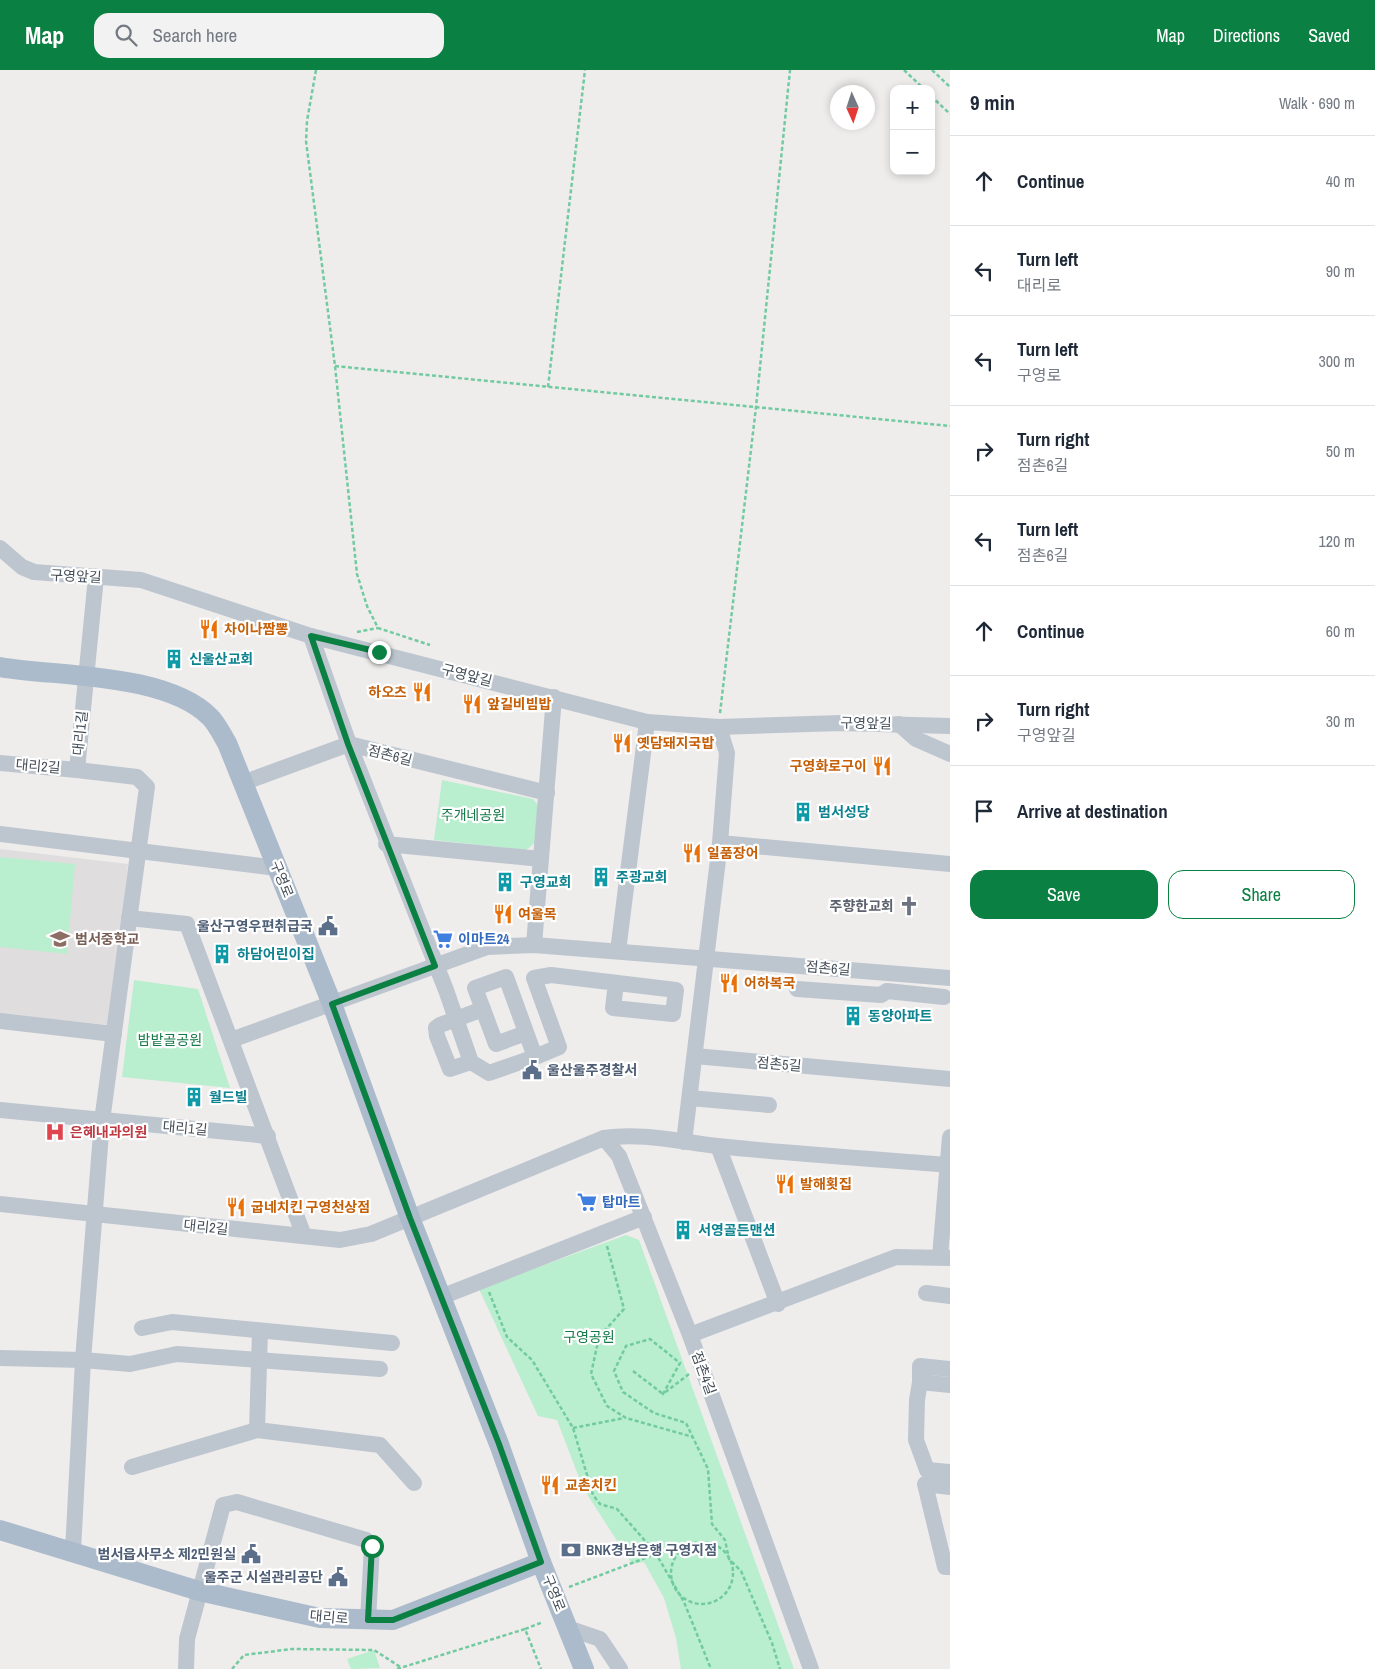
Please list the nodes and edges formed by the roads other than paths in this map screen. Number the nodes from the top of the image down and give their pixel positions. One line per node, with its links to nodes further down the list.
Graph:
1 (0, 548): 2 (street, 구영앞길)
2 (96, 577): 3 (street, 구영앞길); 5 (street, 대리1길)
3 (311, 636): 6 (street, 구영앞길); 11 (street)
4 (0, 667): 5 (main road, 구영로)
5 (86, 678): 14 (street, 대리1길); 15 (main road, 구영로)
6 (554, 697): 7 (street, 구영앞길); 16 (street)
7 (647, 722): 10 (street, 구영앞길); 26 (street)
8 (898, 724): 9 (street, 구영앞길); 10 (street, 구영앞길); 12 (street)
9 (950, 726)
10 (719, 727): 18 (street)
11 (348, 744): 15 (street); 16 (street, 점촌6길); 19 (street, 점촌6길)
12 (950, 754)
13 (0, 763): 14 (street, 대리2길)
14 (77, 770): 20 (street, 대리1길)
15 (245, 782): 23 (main road, 구영로)
16 (546, 793): 21 (street)
17 (0, 834): 20 (street)
18 (720, 843): 22 (street); 27 (street)
19 (386, 844): 21 (street); 28 (street, 점촌6길)
20 (140, 851): 23 (street); 24 (street, 대리1길)
21 (541, 859): 25 (street)
22 (950, 864)
23 (278, 868): 35 (main road, 구영로)
24 (129, 918): 40 (street, 대리1길); 41 (street)
25 (534, 944): 26 (street, 점촌6길); 28 (street, 점촌6길)
26 (618, 951): 27 (street, 점촌6길)
27 (706, 957): 29 (street, 점촌6길); 42 (street)
28 (435, 966): 35 (street, 점촌6길); 37 (street)
29 (888, 973): 30 (street, 점촌6길); 33 (street)
30 (950, 978)
31 (616, 983): 43 (street)
32 (797, 989): 33 (street)
33 (887, 991): 34 (street)
34 (944, 997)
35 (332, 1004): 41 (street); 59 (main road, 구영로)
36 (483, 1010): 37 (street); 39 (street); 39 (street)
37 (456, 1020): 44 (street); 44 (street)
38 (0, 1021): 40 (street)
39 (526, 1033): 43 (street)
40 (114, 1034): 49 (street, 대리1길)
41 (231, 1040): 50 (street)
42 (695, 1056): 45 (street, 점촌5길); 46 (street)
43 (535, 1057): 44 (street)
44 (471, 1062)
45 (950, 1079)
46 (690, 1098): 47 (street); 53 (street)
47 (769, 1106)
48 (0, 1110): 49 (street, 대리1길)
49 (102, 1121): 50 (street, 대리1길); 57 (street, 대리1길)
50 (268, 1136): 60 (street)
51 (950, 1137): 55 (street)
52 (604, 1138): 53 (street); 58 (street); 59 (street)
53 (684, 1142): 54 (street)
54 (718, 1146): 55 (street); 65 (street)
55 (949, 1165): 61 (street)
56 (0, 1204): 57 (street, 대리2길)
57 (93, 1215): 60 (street, 대리2길); 72 (street, 대리1길)
58 (644, 1217): 64 (street); 68 (street)
59 (410, 1218): 60 (street, 대리2길); 64 (main road, 구영로)
60 (304, 1236)
61 (945, 1257): 65 (street, 점촌4길)
62 (926, 1293): 63 (street)
63 (950, 1296)
64 (441, 1297): 85 (main road, 구영로)
65 (778, 1304): 68 (street, 점촌4길)
66 (142, 1328): 67 (street)
67 (260, 1331): 69 (street); 71 (street)
68 (690, 1335): 93 (street, 점촌4길)
69 (392, 1343)
70 (0, 1358): 72 (street)
71 (258, 1359): 72 (street); 73 (street); 77 (street)
72 (82, 1360): 84 (street, 대리1길)
73 (380, 1369)
74 (950, 1369): 75 (street)
75 (920, 1382): 76 (street); 80 (street)
76 (950, 1385)
77 (257, 1430): 78 (street); 81 (street)
78 (132, 1467)
79 (950, 1472): 80 (street)
80 (926, 1477): 82 (street); 86 (street)
81 (414, 1483)
82 (950, 1487)
83 (0, 1530): 84 (main road, 대리로)
84 (73, 1551): 87 (main road, 대리로)
85 (541, 1562): 88 (main road, 대리로); 89 (main road, 구영로)
86 (950, 1567)
87 (198, 1591): 88 (main road, 대리로); 88 (street); 90 (street)
88 (368, 1620)
89 (568, 1628): 91 (main road, 구영로); 92 (street)
90 (186, 1669)
91 (584, 1669)
92 (620, 1669)
93 (811, 1669)

